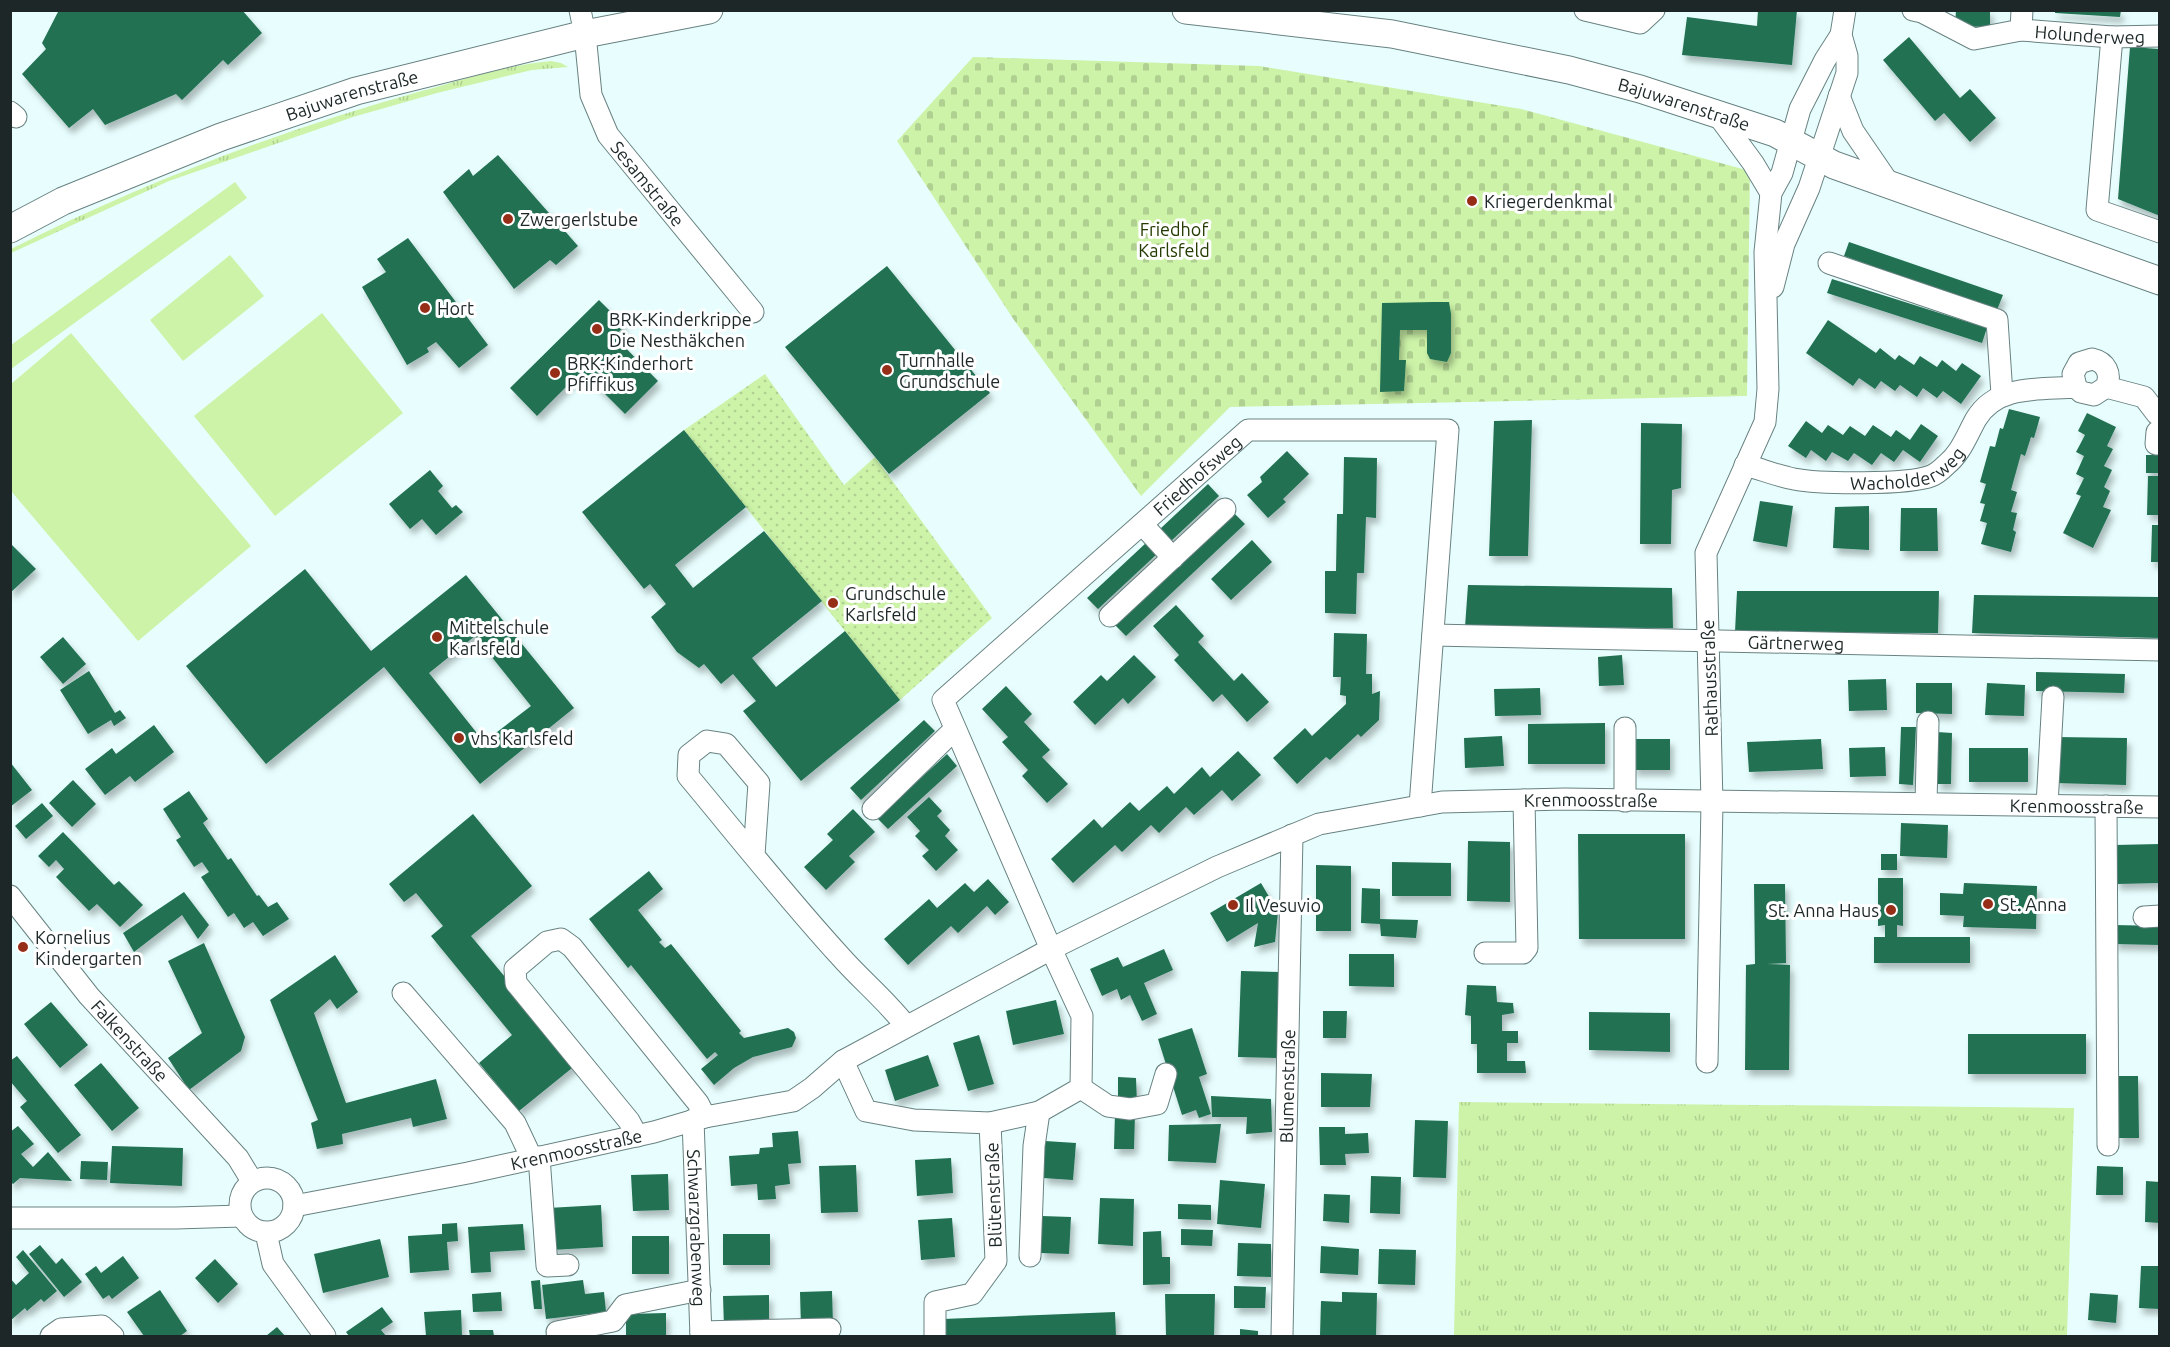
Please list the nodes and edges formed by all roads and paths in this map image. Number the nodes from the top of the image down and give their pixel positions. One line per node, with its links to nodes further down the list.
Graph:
1 (1186, 10): 13 (main road, Bajuwarenstraße)
2 (1585, 10): 3 (street)
3 (1654, 10)
4 (1845, 10): 9 (street)
5 (701, 11): 7 (main road, Bajuwarenstraße)
6 (1919, 11): 8 (street, Holunderweg)
7 (587, 18): 18 (main road, Bajuwarenstraße); 23 (street, Sesamstraße)
8 (2022, 20): 11 (street, Holunderweg)
9 (1841, 35): 12 (street, Rathausstraße); 14 (street, Rathausstraße)
10 (2160, 36): 11 (street, Holunderweg)
11 (2112, 37): 19 (street)
12 (1839, 96): 15 (street, Rathausstraße); 16 (street)
13 (1717, 114): 14 (main road, Bajuwarenstraße); 17 (street)
14 (1791, 142): 15 (main road, Bajuwarenstraße); 17 (street, Rathausstraße)
15 (1819, 156): 16 (main road, Bajuwarenstraße); 22 (street, Rathausstraße)
16 (1890, 185): 21 (main road, Bajuwarenstraße)
17 (1771, 194): 22 (street, Rathausstraße)
18 (10, 229)
19 (2160, 232)
20 (1829, 263): 26 (street)
21 (2160, 281)
22 (1767, 307): 28 (street, Rathausstraße)
23 (753, 312)
24 (2076, 387): 25 (street); 25 (street); 26 (street)
25 (2106, 387): 27 (street)
26 (2002, 395): 28 (street, Wacholderweg)
27 (2158, 430)
28 (1745, 465): 34 (street, Rathausstraße)
29 (1225, 509): 31 (street)
30 (1142, 524): 31 (street); 33 (street, Friedhofsweg); 39 (street, Friedhofsweg)
31 (1173, 558): 32 (street)
32 (1110, 616)
33 (1433, 635): 34 (street, Gärtnerweg); 45 (street, Friedhofsweg)
34 (1707, 641): 35 (street, Gärtnerweg); 42 (street, Rathausstraße)
35 (2160, 650)
36 (2053, 698): 44 (street)
37 (1928, 722): 43 (street)
38 (1625, 728): 41 (street)
39 (955, 729): 48 (street); 52 (street, Friedhofsweg)
40 (1524, 800): 41 (street, Krenmoosstraße); 45 (street, Krenmoosstraße); 53 (street)
41 (1625, 801): 42 (street, Krenmoosstraße)
42 (1712, 803): 43 (street, Krenmoosstraße); 57 (street, Rathausstraße)
43 (1926, 803): 44 (street, Krenmoosstraße)
44 (2047, 805): 46 (street, Krenmoosstraße)
45 (1420, 806): 49 (street, Krenmoosstraße)
46 (2106, 806): 47 (street, Krenmoosstraße); 64 (street)
47 (2160, 807)
48 (873, 809)
49 (1292, 835): 52 (street, Krenmoosstraße); 81 (street, Blumenstraße)
50 (754, 855): 50 (street); 55 (street)
51 (10, 896): 66 (street, Falkenstraße)
52 (1051, 949): 55 (street, Krenmoosstraße); 59 (street)
53 (1485, 953)
54 (403, 993): 65 (street)
55 (906, 1026): 56 (street, Krenmoosstraße)
56 (843, 1061): 61 (street, Krenmoosstraße); 62 (street)
57 (1707, 1062)
58 (1166, 1074): 59 (street)
59 (1081, 1088): 60 (street)
60 (1039, 1112): 62 (street); 71 (street)
61 (699, 1119): 63 (street, Krenmoosstraße); 63 (street); 73 (street, Schwarzgrabenweg)
62 (990, 1123): 80 (street, Blütenstraße)
63 (636, 1136): 65 (street, Krenmoosstraße)
64 (2108, 1145)
65 (536, 1158): 67 (street, Krenmoosstraße); 72 (street)
66 (252, 1181): 67 (street); 68 (street)
67 (294, 1206): 70 (street)
68 (241, 1216): 69 (street); 70 (street)
69 (10, 1218)
70 (266, 1233): 79 (street)
71 (1030, 1256)
72 (568, 1265)
73 (700, 1290): 75 (street); 76 (street, Schwarzgrabenweg)
74 (830, 1329): 76 (street)
75 (557, 1332)
76 (701, 1334)
77 (51, 1336): 78 (street)
78 (112, 1336)
79 (325, 1336)
80 (935, 1336)
81 (1282, 1336)

